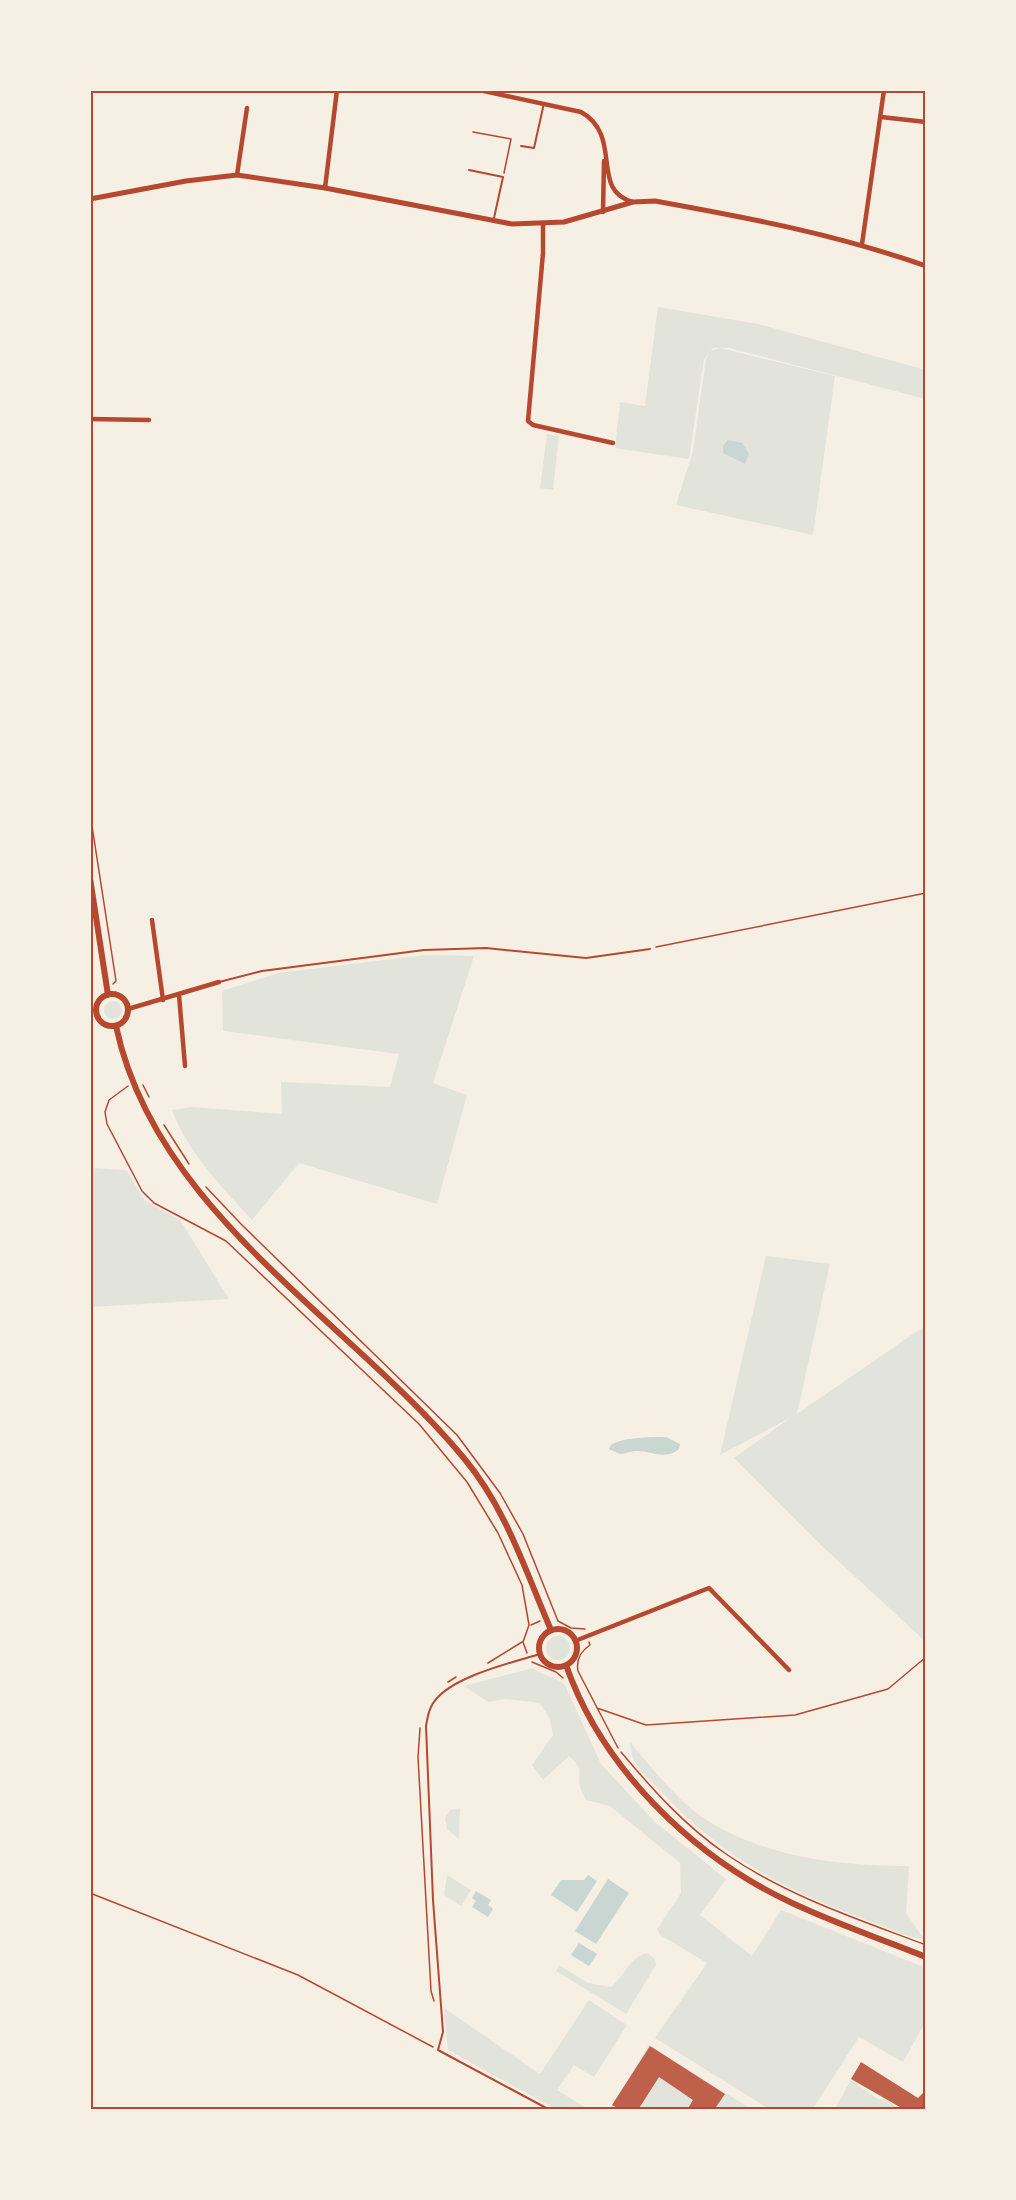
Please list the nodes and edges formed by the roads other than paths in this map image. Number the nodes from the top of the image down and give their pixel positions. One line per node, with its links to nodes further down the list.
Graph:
1 (338, 90): 12 (street)
2 (479, 90): 4 (street)
3 (884, 90): 6 (street)
4 (544, 104): 8 (lane); 9 (street)
5 (247, 108): 11 (street)
6 (881, 117): 7 (street); 18 (street)
7 (926, 122)
8 (521, 146)
9 (605, 152): 14 (street); 15 (street)
10 (469, 170): 16 (lane)
11 (237, 175): 12 (street); 13 (street)
12 (325, 188): 16 (street)
13 (90, 199)
14 (633, 202): 15 (street); 18 (street)
15 (603, 212): 17 (street)
16 (493, 221): 17 (street)
17 (543, 225): 22 (street)
18 (861, 243): 19 (street)
19 (926, 266)
20 (90, 419): 21 (street)
21 (149, 420)
22 (613, 443)
23 (90, 878): 24 (main road)
24 (93, 913): 28 (main road)
25 (152, 920): 30 (street)
26 (650, 949): 27 (lane)
27 (219, 982): 29 (street)
28 (107, 993): 31 (main road); 32 (main road)
29 (179, 995): 30 (street); 34 (street)
30 (163, 1000): 31 (street)
31 (128, 1009): 33 (main road)
32 (93, 1014): 33 (main road)
33 (116, 1026): 35 (main road)
34 (185, 1066)
35 (551, 1630): 36 (main road); 37 (main road)
36 (576, 1641): 38 (main road); 39 (street)
37 (540, 1654): 38 (main road); 41 (lane)
38 (566, 1665): 40 (main road)
39 (789, 1670)
40 (926, 1957)
41 (550, 2110)

